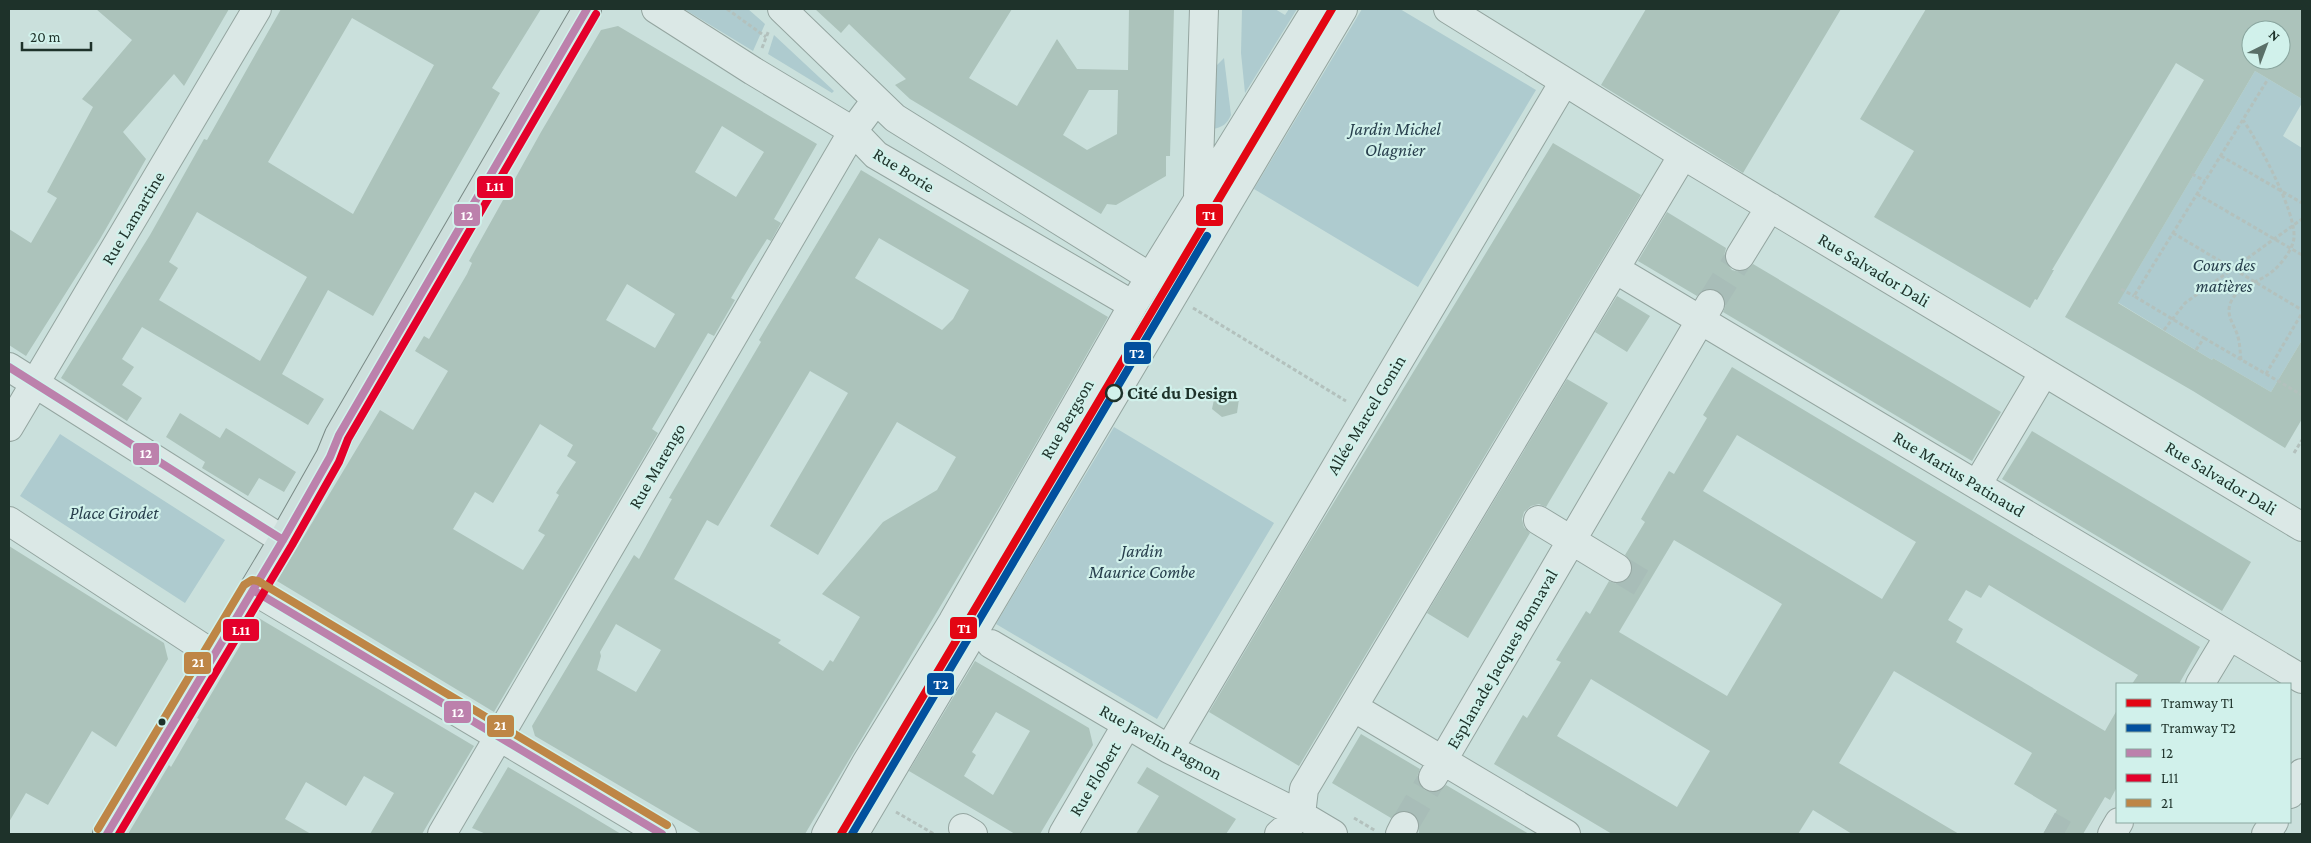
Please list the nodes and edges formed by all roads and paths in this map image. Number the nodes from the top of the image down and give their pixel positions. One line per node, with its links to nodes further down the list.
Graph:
1 (257, 9): 53 (street, Rue Lamartine)
2 (587, 9): 63 (main road)
3 (656, 9): 11 (street, Rue Borie)
4 (726, 9): 10 (path)
5 (1204, 9): 23 (street)
6 (1316, 9): 23 (street, Rue Bergson)
7 (1343, 9): 40 (street)
8 (1448, 9): 13 (street, Rue Salvador Dali)
9 (783, 10): 10 (path); 14 (street)
10 (766, 37): 11 (path)
11 (752, 71): 16 (street, Rue Borie)
12 (2268, 79): 15 (path)
13 (1564, 82): 17 (street, Rue Salvador Dali); 55 (street, Allée Marcel Gonin)
14 (876, 100): 16 (street, Rue Marengo); 29 (street)
15 (2243, 120): 18 (path); 21 (path)
16 (853, 131): 34 (street, Rue Borie); 74 (street, Rue Marengo)
17 (1684, 155): 25 (street, Rue Salvador Dali); 36 (street)
18 (2221, 156): 20 (path); 21 (path)
19 (2192, 174): 20 (path)
20 (2205, 181): 22 (path)
21 (2280, 190): 24 (path); 27 (path)
22 (2197, 194): 28 (path); 30 (path)
23 (1198, 197): 37 (street, Rue Bergson)
24 (2302, 203)
25 (1770, 207): 33 (street); 51 (street, Rue Salvador Dali)
26 (2302, 219): 27 (path)
27 (2292, 226): 30 (path); 31 (path)
28 (2173, 233): 35 (path); 41 (path)
29 (1085, 237): 34 (street); 37 (street)
30 (2274, 239): 31 (path); 35 (path)
31 (2291, 248): 32 (path); 38 (path)
32 (2302, 255)
33 (1740, 256)
34 (1066, 266): 42 (street, Rue Borie)
35 (2233, 268): 38 (path); 45 (path)
36 (1615, 269): 44 (street, Rue Marius Patinaud); 72 (street)
37 (1150, 277): 42 (street, Rue Bergson)
38 (2257, 282): 43 (path); 49 (path)
39 (2121, 289): 41 (path)
40 (1173, 296): 55 (path); 87 (street)
41 (2134, 296): 45 (path)
42 (1133, 306): 86 (street, Rue Bergson)
43 (2302, 311): 52 (path)
44 (1705, 312): 59 (street, Rue Marius Patinaud); 64 (street, Esplanade Jacques Bonnaval)
45 (2171, 318): 46 (path); 47 (path)
46 (2164, 330)
47 (2204, 338): 48 (path); 49 (path)
48 (2196, 350)
49 (2241, 360): 52 (path)
50 (9, 367): 53 (street)
51 (2044, 372): 59 (street); 62 (street, Rue Salvador Dali)
52 (2266, 374): 54 (path)
53 (36, 383): 56 (street, Rue Lamartine); 63 (street)
54 (2302, 395)
55 (1367, 414): 75 (street, Allée Marcel Gonin)
56 (9, 427)
57 (2302, 440): 58 (path)
58 (2294, 453)
59 (1977, 485): 67 (street, Rue Marius Patinaud)
60 (1538, 520): 64 (street)
61 (9, 521): 69 (street)
62 (2302, 527)
63 (283, 540): 66 (main road)
64 (1571, 540): 65 (street); 76 (street, Esplanade Jacques Bonnaval)
65 (1617, 568)
66 (253, 590): 69 (main road); 74 (street)
67 (2229, 636): 70 (street, Rue Marius Patinaud); 71 (street)
68 (992, 644): 73 (street, Rue Javelin Pagnon)
69 (214, 655): 83 (main road)
70 (2302, 679)
71 (2201, 683)
72 (1353, 707): 76 (street); 80 (street)
73 (1127, 724): 75 (street, Rue Javelin Pagnon); 89 (street, Rue Flobert)
74 (499, 737): 84 (street, Rue Marengo); 85 (street)
75 (1169, 749): 80 (street, Rue Javelin Pagnon)
76 (1438, 769): 92 (street)
77 (2302, 773): 78 (street)
78 (2291, 792)
79 (889, 808): 88 (path)
80 (1301, 815): 90 (street); 91 (street, Rue Javelin Pagnon)
81 (2118, 823): 93 (street)
82 (2273, 823): 94 (street)
83 (107, 834)
84 (442, 834)
85 (662, 834)
86 (826, 834)
87 (854, 834)
88 (934, 834)
89 (1063, 834)
90 (1279, 834)
91 (1333, 834)
92 (1566, 834)
93 (2112, 834)
94 (2266, 834)

